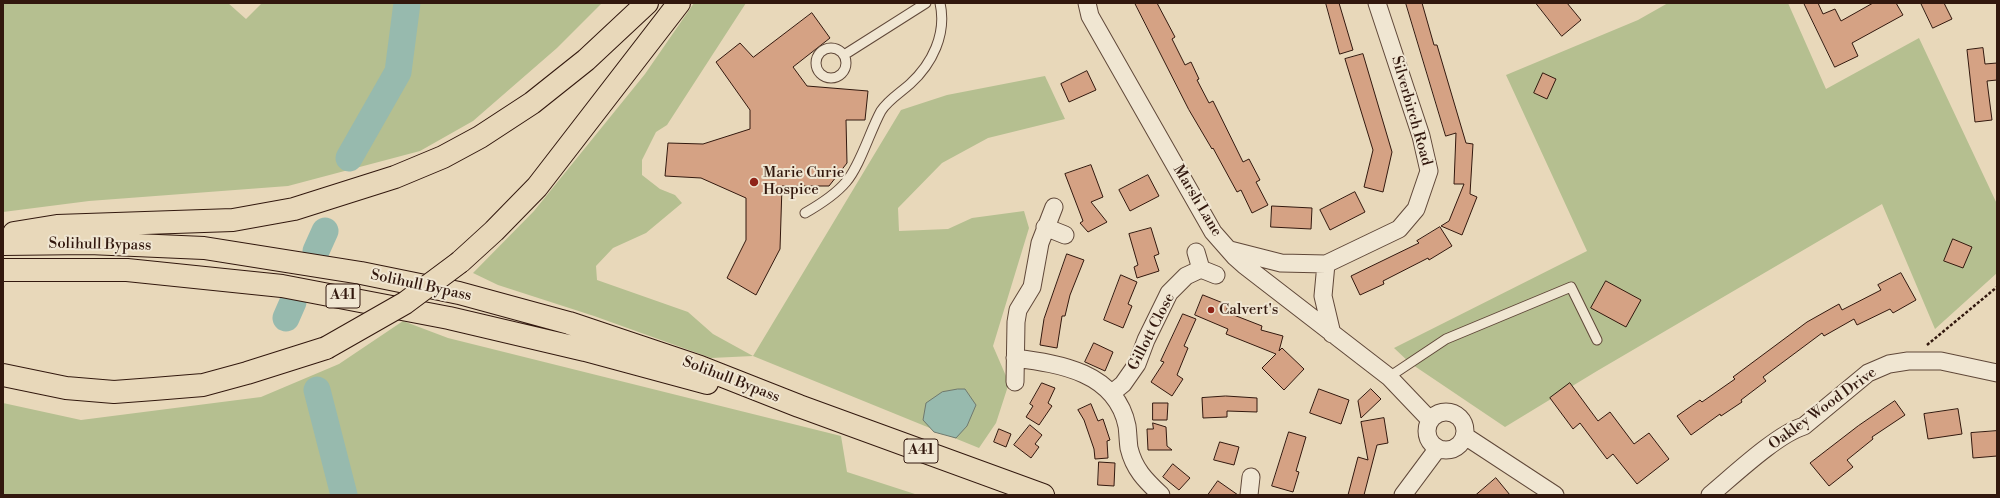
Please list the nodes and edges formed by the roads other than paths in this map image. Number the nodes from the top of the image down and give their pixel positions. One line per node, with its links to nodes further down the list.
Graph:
1 (647, 3): 11 (highway)
2 (679, 3): 22 (highway, bridge)
3 (926, 3): 7 (lane)
4 (940, 3): 9 (lane)
5 (1087, 3): 14 (street, Marsh Lane)
6 (1377, 3): 16 (street, Silverbirch Road)
7 (844, 55)
8 (1054, 207): 10 (street)
9 (805, 213)
10 (1045, 227): 12 (street); 20 (street)
11 (3, 235)
12 (1064, 235)
13 (3, 244): 26 (highway, Solihull Bypass / A41)
14 (1228, 249): 16 (street, Silverbirch Road); 18 (street, Marsh Lane)
15 (1196, 252): 25 (street, Gillott Close)
16 (1326, 264): 18 (street)
17 (3, 270): 26 (highway, Solihull Bypass / A41)
18 (1332, 334): 23 (street, Marsh Lane)
19 (1597, 340): 23 (lane)
20 (1015, 358): 24 (street); 25 (street)
21 (1997, 373): 36 (street, Oakley Wood Drive)
22 (3, 375)
23 (1389, 377): 27 (street, Marsh Lane)
24 (1015, 382)
25 (1112, 393): 32 (street)
26 (799, 406): 31 (highway, Solihull Bypass / A41)
27 (1430, 420): 28 (street); 29 (street)
28 (1464, 436): 29 (street); 35 (street)
29 (1438, 448): 34 (street)
30 (1251, 477): 33 (street)
31 (1043, 495)
32 (1161, 495)
33 (1249, 495)
34 (1403, 495)
35 (1555, 495)
36 (1710, 495)

